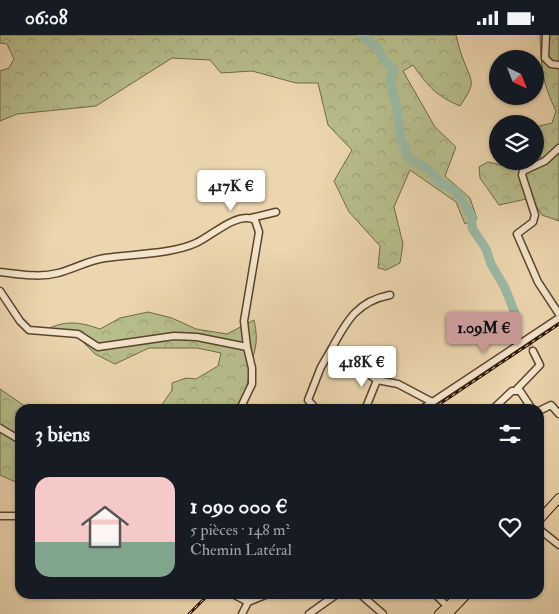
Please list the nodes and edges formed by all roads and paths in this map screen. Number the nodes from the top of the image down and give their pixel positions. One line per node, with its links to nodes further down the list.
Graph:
1 (546, 35): 2 (street)
2 (559, 65)
3 (559, 147): 9 (street)
4 (276, 212): 5 (street)
5 (251, 218): 6 (street); 11 (street)
6 (0, 272)
7 (0, 291): 11 (street)
8 (390, 295): 12 (street)
9 (559, 314)
10 (559, 318): 16 (street)
11 (247, 347): 17 (street)
12 (332, 348): 14 (street); 18 (street)
13 (533, 351): 15 (street)
14 (377, 380): 16 (street); 19 (street)
15 (518, 391): 21 (street); 22 (street)
16 (432, 402): 20 (street)
17 (242, 404)
18 (312, 404)
19 (367, 404)
20 (429, 404)
21 (498, 404)
22 (528, 404)
23 (544, 408): 24 (street)
24 (559, 414)
25 (0, 428): 26 (street)
26 (15, 438)
27 (559, 492): 29 (main road)
28 (559, 499): 30 (main road)
29 (544, 508)
30 (544, 515)
31 (0, 516): 32 (street)
32 (15, 516)
33 (544, 533): 34 (street)
34 (559, 545)
35 (242, 599): 42 (street)
36 (256, 599): 42 (street)
37 (330, 599): 45 (street)
38 (366, 599): 46 (street)
39 (457, 599): 43 (main road)
40 (461, 599): 43 (main road)
41 (441, 601): 43 (street); 47 (street)
42 (248, 602): 44 (street)
43 (446, 612): 48 (main road)
44 (242, 614)
45 (309, 614)
46 (382, 614)
47 (435, 614)
48 (439, 614)

